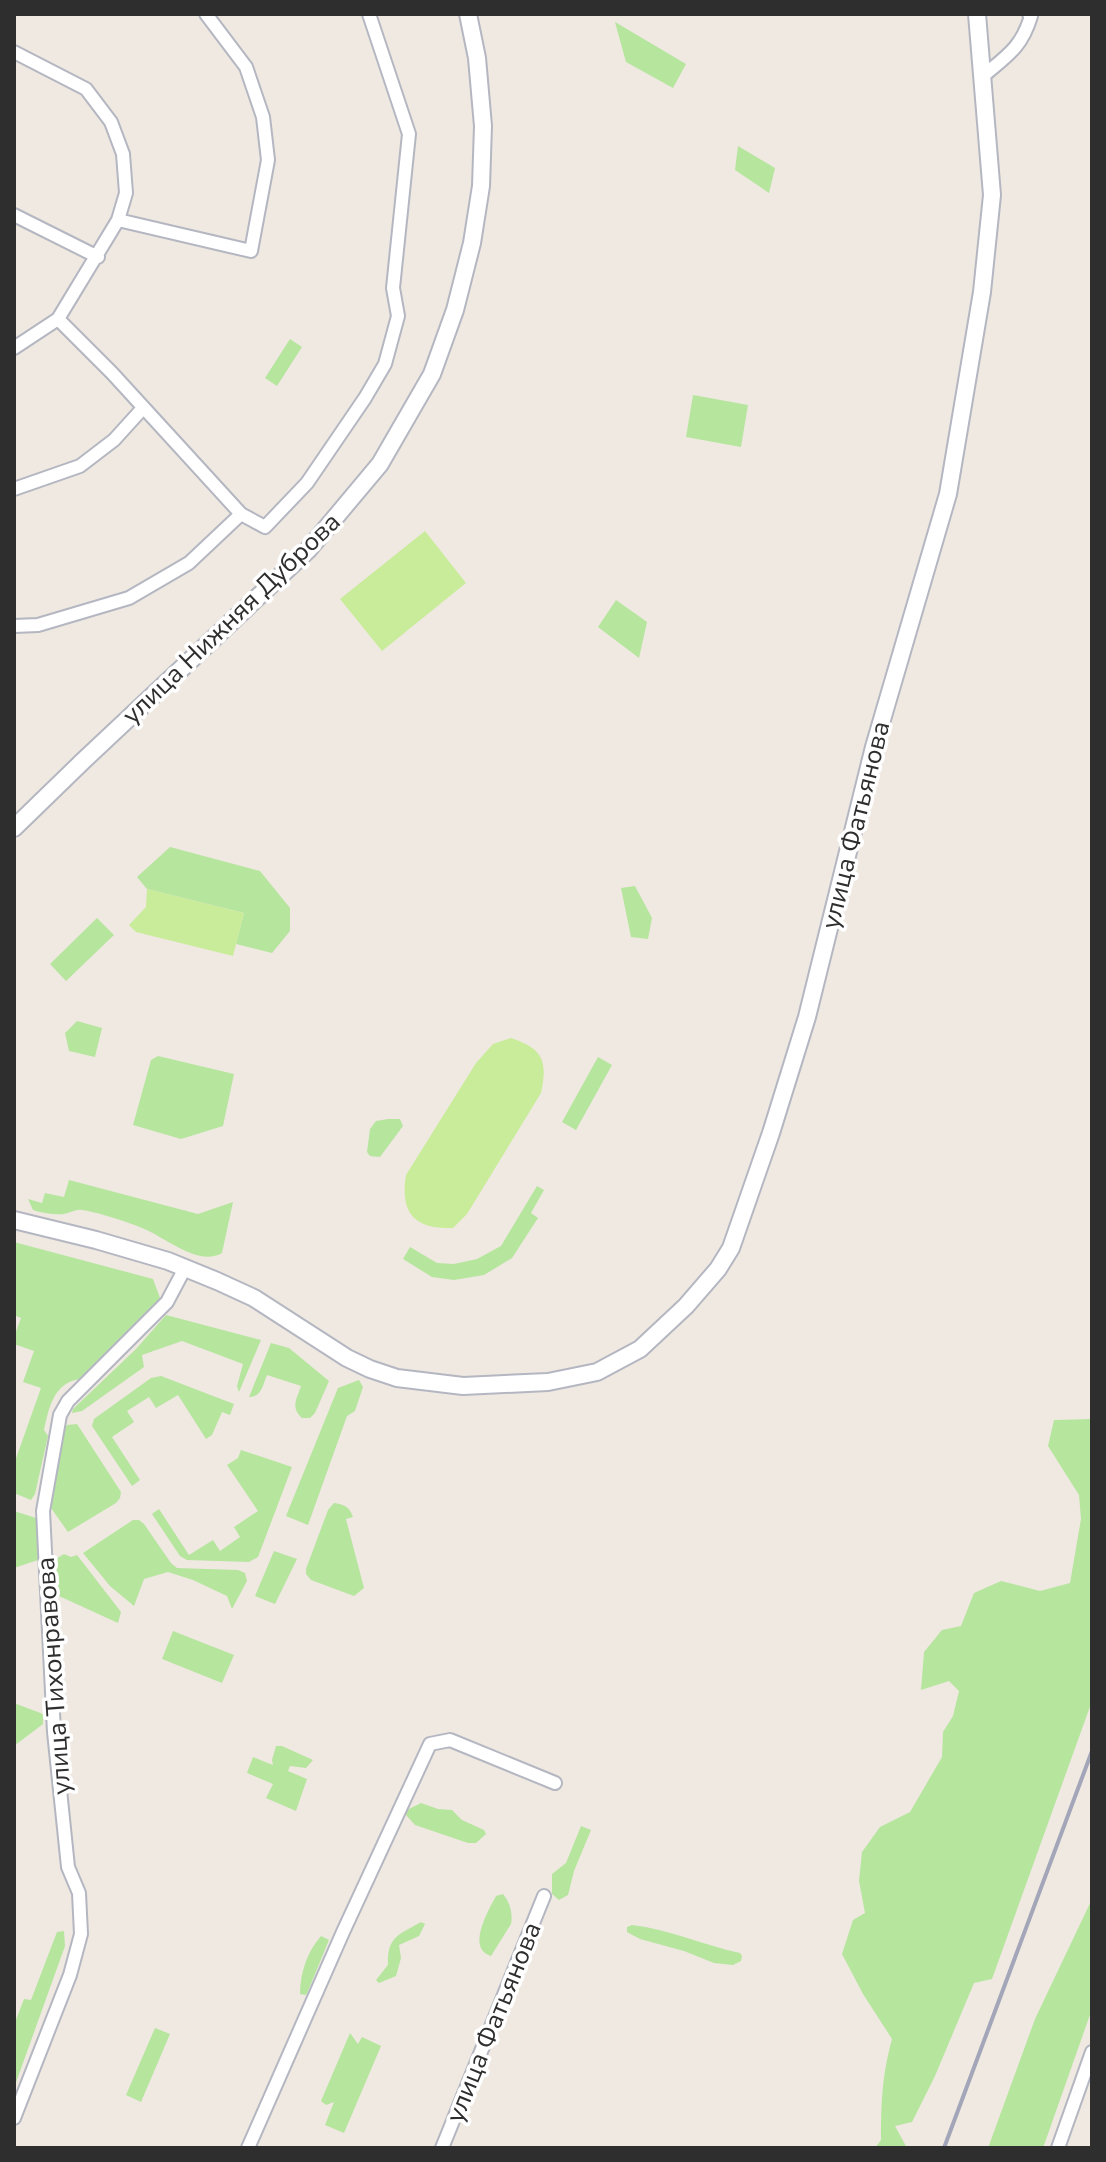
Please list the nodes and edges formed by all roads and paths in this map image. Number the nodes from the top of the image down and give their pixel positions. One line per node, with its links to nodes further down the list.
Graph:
1 (206, 14): 9 (street)
2 (369, 14): 15 (street)
3 (468, 14): 17 (street, улица Нижняя Дуброва)
4 (977, 14): 7 (street, улица Фатьянова)
5 (1029, 14): 7 (street)
6 (14, 52): 9 (street)
7 (983, 76): 19 (street, улица Фатьянова)
8 (14, 215): 10 (street)
9 (118, 220): 10 (street)
10 (98, 257): 11 (street)
11 (58, 319): 12 (street); 13 (street)
12 (14, 348)
13 (143, 408): 14 (street); 15 (street)
14 (14, 489)
15 (241, 514): 16 (street)
16 (14, 626)
17 (14, 828)
18 (14, 1220): 19 (street, улица Фатьянова)
19 (185, 1268): 23 (street, улица Тихонравова)
20 (555, 1783): 24 (street)
21 (544, 1896): 25 (street, улица Фатьянова)
22 (1092, 2052): 26 (street)
23 (14, 2118)
24 (248, 2148)
25 (442, 2148)
26 (1058, 2148)

